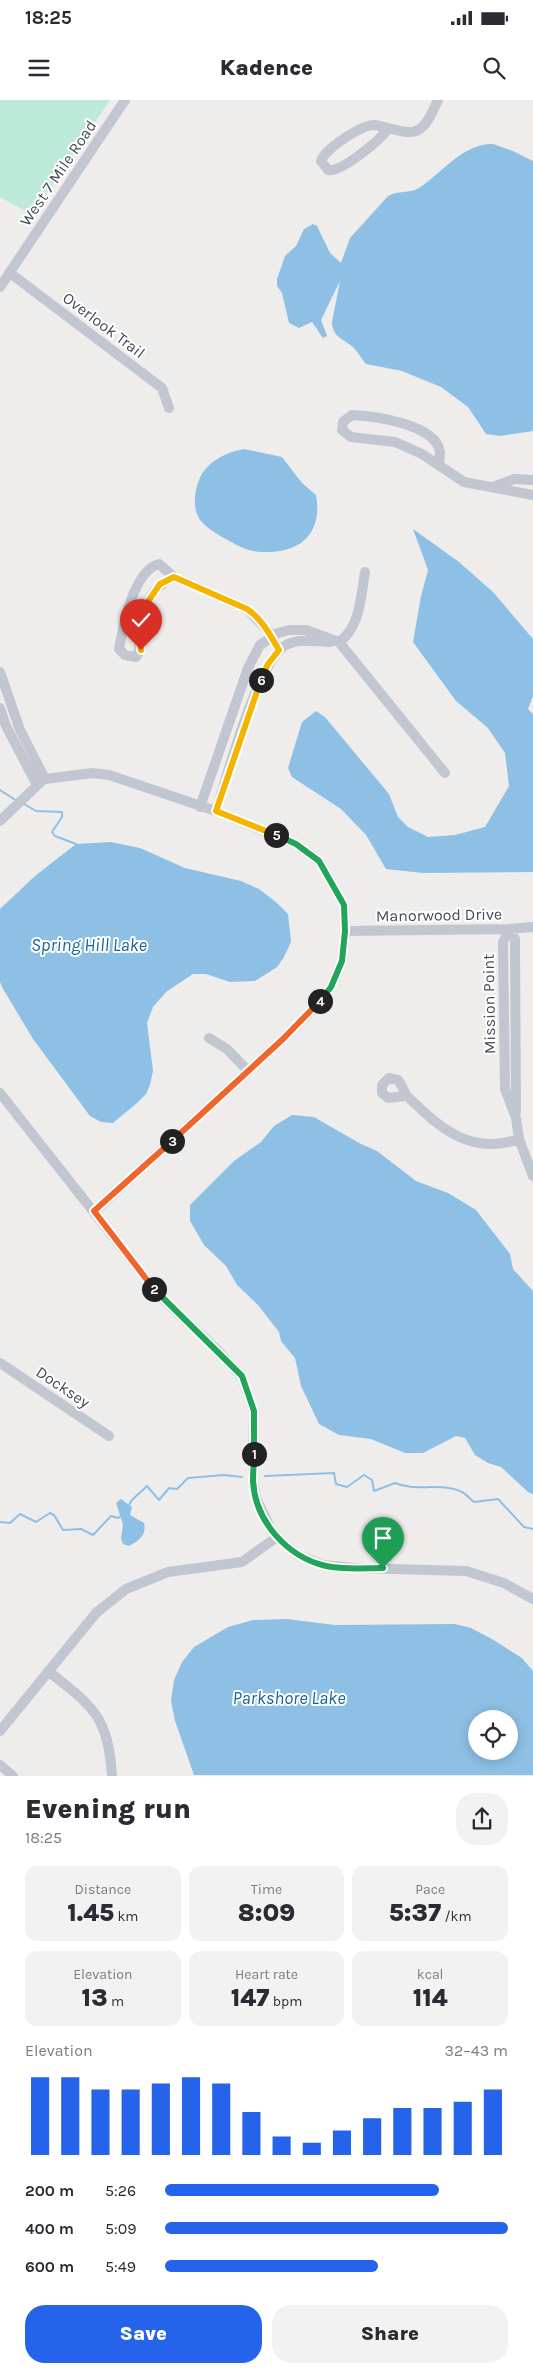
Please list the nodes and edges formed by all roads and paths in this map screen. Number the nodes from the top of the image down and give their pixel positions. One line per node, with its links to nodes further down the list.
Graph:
1 (124, 100): 4 (street, West 7 Mile Road)
2 (438, 100): 3 (street)
3 (388, 129): 3 (street)
4 (10, 272): 5 (street, West 7 Mile Road); 6 (street, Overlook Trail)
5 (0, 288)
6 (169, 408)
7 (439, 464): 7 (street); 9 (street)
8 (533, 480): 9 (street)
9 (492, 487): 10 (street)
10 (533, 494)
11 (365, 572): 14 (street)
12 (174, 577): 12 (street); 13 (street)
13 (272, 637): 14 (street); 15 (street); 18 (street)
14 (339, 642): 15 (street); 23 (street)
15 (279, 650): 19 (street)
16 (0, 672): 17 (street)
17 (4, 696): 24 (street)
18 (238, 698): 19 (street); 21 (street)
19 (252, 702): 22 (street)
20 (0, 708): 24 (street)
21 (224, 738): 22 (street); 25 (street)
22 (239, 743): 26 (street)
23 (445, 773)
24 (41, 782): 25 (street); 27 (street)
25 (200, 807): 26 (street)
26 (216, 811): 30 (street)
27 (0, 821)
28 (533, 927): 29 (street, Manorwood Drive)
29 (510, 929): 30 (street, Manorwood Drive); 35 (street, Mission Point)
30 (345, 931): 32 (street)
31 (209, 1038): 32 (street)
32 (248, 1071): 37 (street)
33 (0, 1093): 37 (street)
34 (408, 1096): 35 (street)
35 (519, 1139): 36 (street, Mission Point)
36 (533, 1176)
37 (94, 1211): 40 (street)
38 (0, 1363): 39 (street, Docksey)
39 (108, 1436)
40 (277, 1537): 41 (street); 42 (street)
41 (533, 1599)
42 (48, 1671): 43 (street); 46 (street)
43 (0, 1731)
44 (0, 1765): 45 (street)
45 (13, 1776)
46 (112, 1776)

